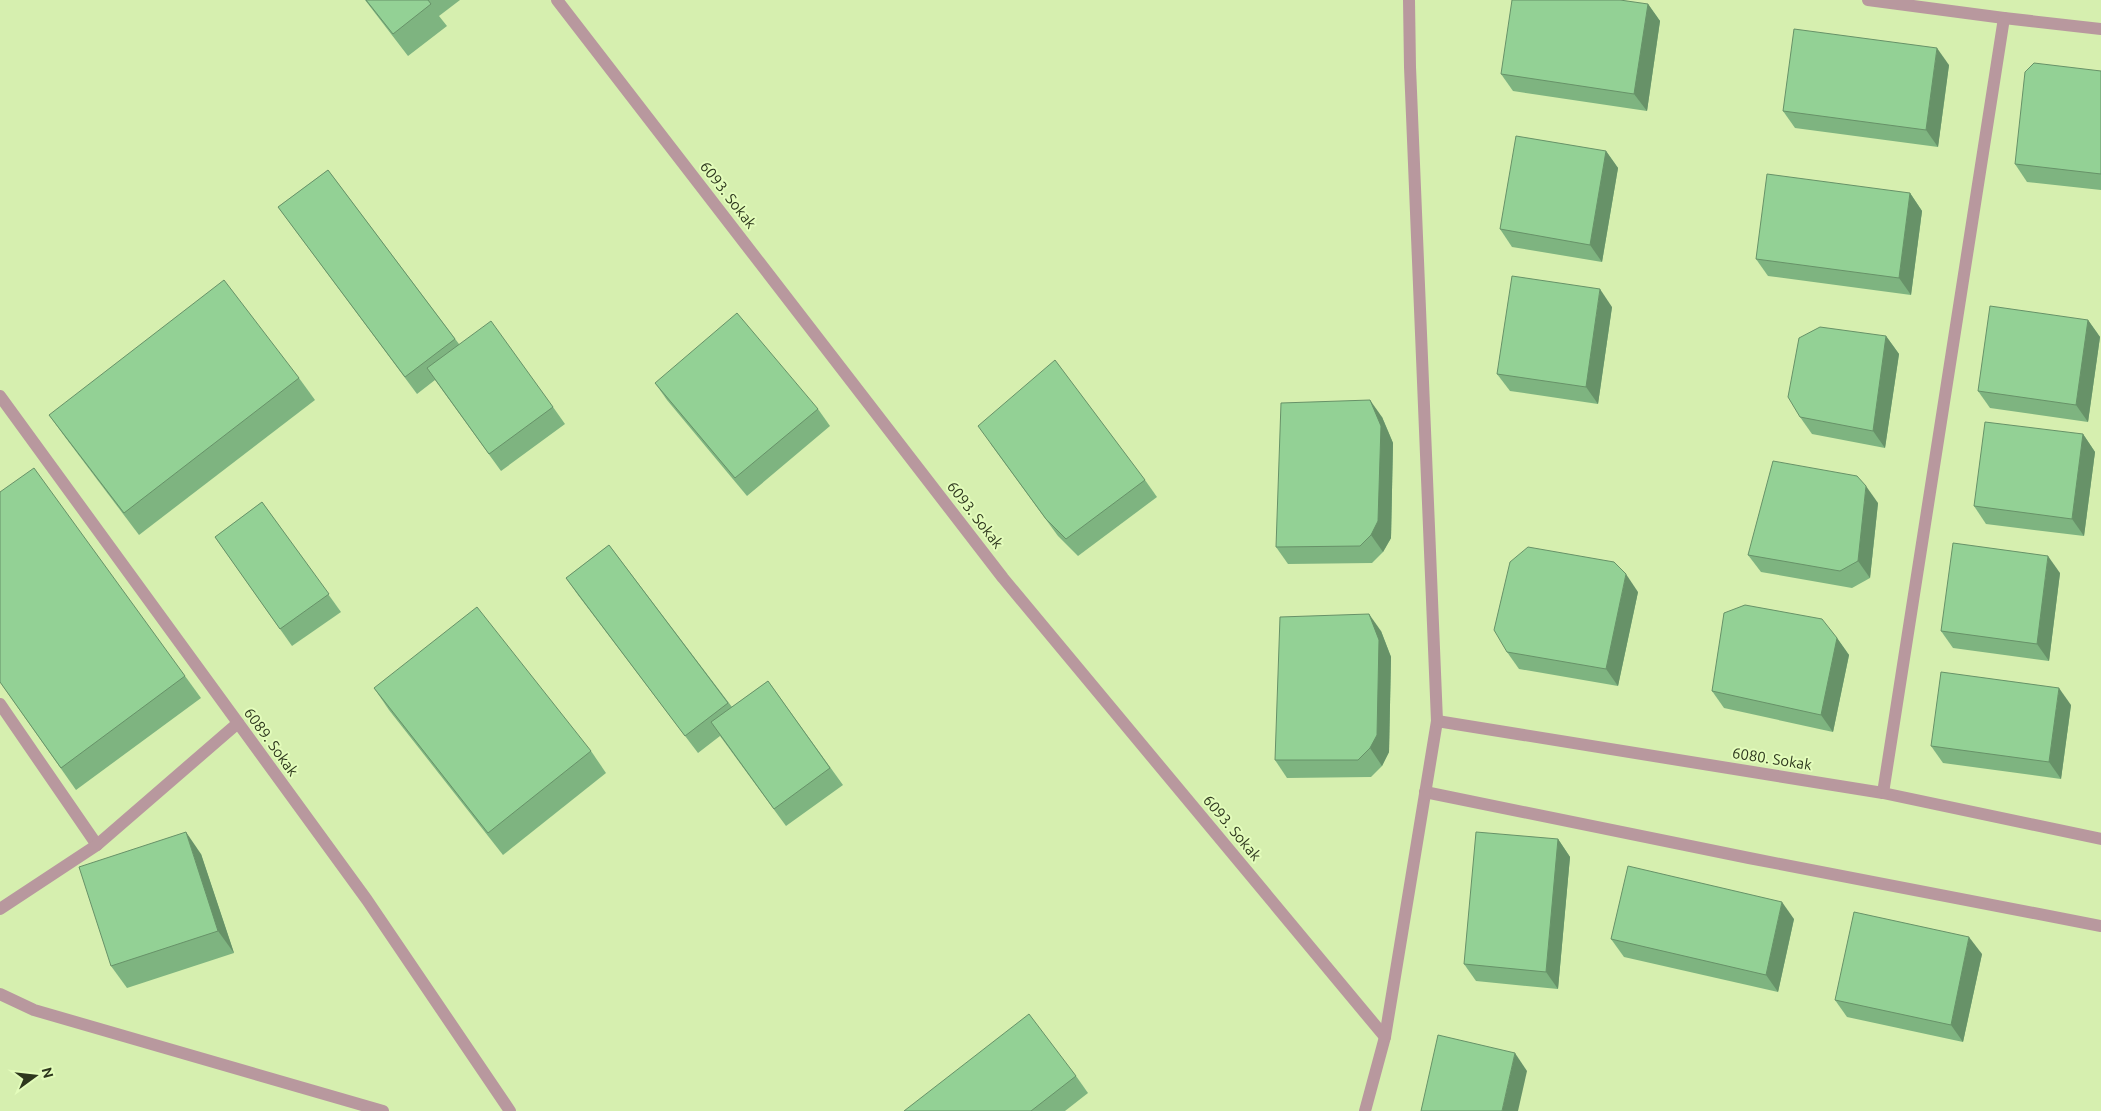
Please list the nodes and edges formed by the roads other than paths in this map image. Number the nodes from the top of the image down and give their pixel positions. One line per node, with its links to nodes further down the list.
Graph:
1 (558, 0): 17 (street, 6093. Sokak)
2 (1409, 0): 8 (street)
3 (1868, 0): 4 (street)
4 (2004, 18): 5 (street); 11 (street)
5 (2101, 29)
6 (0, 396): 9 (street, 6089. Sokak)
7 (0, 704): 13 (street)
8 (1437, 721): 10 (street); 11 (street, 6080. Sokak)
9 (238, 723): 13 (street); 19 (street, 6089. Sokak)
10 (1425, 792): 15 (street); 17 (street)
11 (1883, 793): 12 (street, 6080. Sokak)
12 (2101, 839)
13 (97, 845): 14 (street)
14 (0, 909)
15 (2101, 926)
16 (0, 994): 18 (street)
17 (1385, 1037): 20 (street)
18 (383, 1111)
19 (510, 1111)
20 (1365, 1111)

